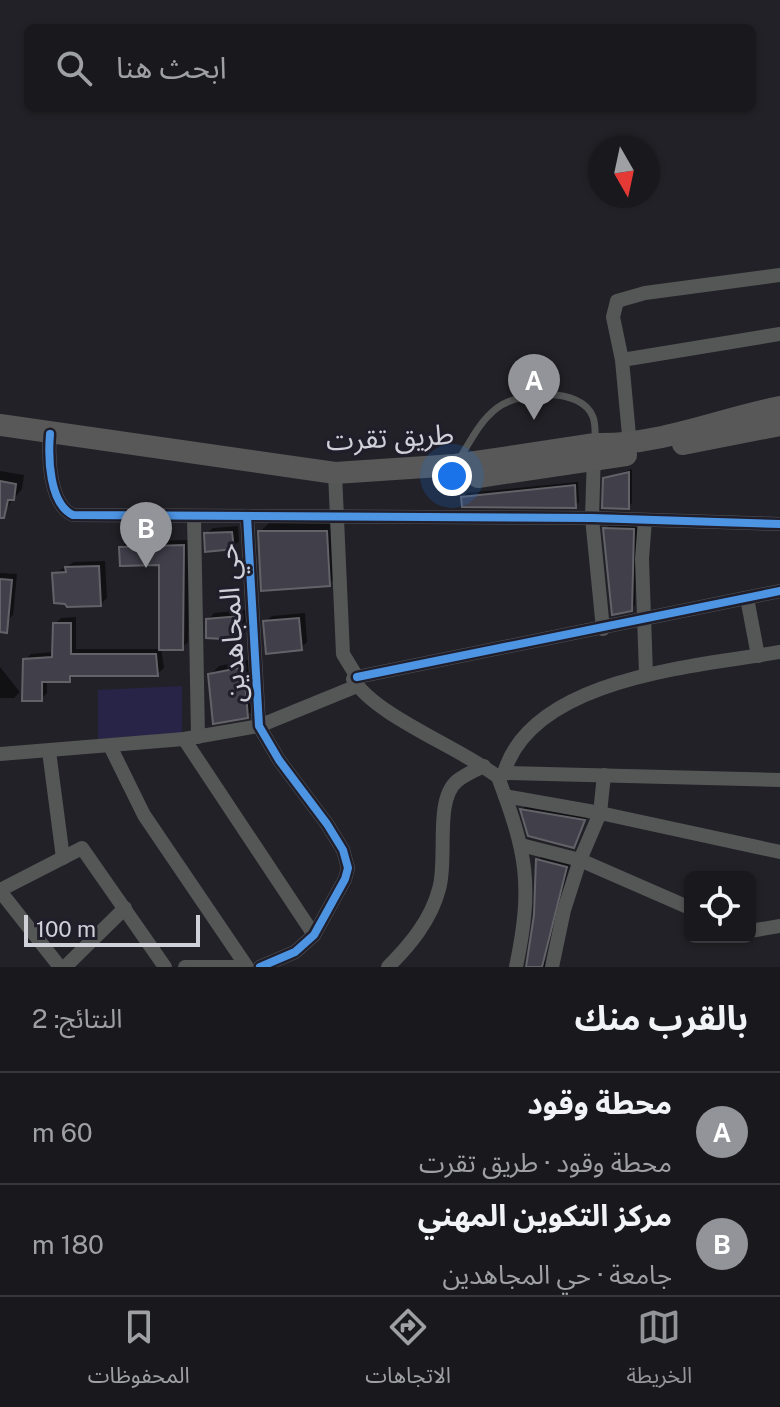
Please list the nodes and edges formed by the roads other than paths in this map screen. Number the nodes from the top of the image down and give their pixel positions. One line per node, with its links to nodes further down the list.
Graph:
1 (780, 275): 3 (street)
2 (780, 334): 3 (street)
3 (622, 360): 9 (street)
4 (780, 407): 9 (main road, طريق تقرت)
5 (0, 425): 8 (main road, طريق تقرت)
6 (780, 425): 10 (main road, طريق تقرت)
7 (0, 441): 8 (main road, طريق تقرت)
8 (50, 441): 12 (main road, طريق تقرت); 13 (street)
9 (630, 446): 10 (main road, طريق تقرت)
10 (594, 452): 11 (main road, طريق تقرت); 11 (lane); 16 (street)
11 (453, 472): 12 (main road, طريق تقرت)
12 (335, 480): 15 (street)
13 (194, 516): 14 (street); 28 (street)
14 (247, 516): 15 (street); 27 (street, حي المجاهدين)
15 (336, 518): 16 (street); 26 (street)
16 (592, 518): 17 (street); 22 (street)
17 (645, 520): 18 (street); 21 (street)
18 (780, 524)
19 (780, 591): 20 (street, حي المجاهدين)
20 (747, 598): 21 (street, حي المجاهدين); 24 (street)
21 (645, 620): 22 (street, حي المجاهدين); 25 (street)
22 (603, 629): 26 (street, حي المجاهدين)
23 (780, 652): 24 (street)
24 (758, 656): 25 (street)
25 (646, 674): 33 (street)
26 (357, 682): 27 (street, حي المجاهدين); 32 (street)
27 (259, 726): 28 (street); 47 (street)
28 (191, 738): 29 (street); 47 (street)
29 (110, 746): 30 (street); 52 (street)
30 (49, 751): 31 (street); 40 (street)
31 (0, 754)
32 (484, 766): 33 (street); 54 (street)
33 (501, 775): 34 (street); 36 (street)
34 (604, 775): 35 (street); 37 (street)
35 (780, 780)
36 (505, 796): 37 (street); 38 (street)
37 (600, 813): 39 (street); 41 (street)
38 (521, 845): 41 (street); 55 (street)
39 (780, 852)
40 (63, 858): 42 (street); 44 (street)
41 (580, 860): 43 (street); 56 (street)
42 (0, 891): 48 (street)
43 (684, 905)
44 (125, 908): 48 (street); 49 (street)
45 (780, 926): 46 (street)
46 (756, 930)
47 (314, 935): 53 (street)
48 (62, 967)
49 (165, 967)
50 (185, 967): 51 (street)
51 (238, 967)
52 (247, 967)
53 (260, 967)
54 (388, 967)
55 (516, 967)
56 (552, 967)

